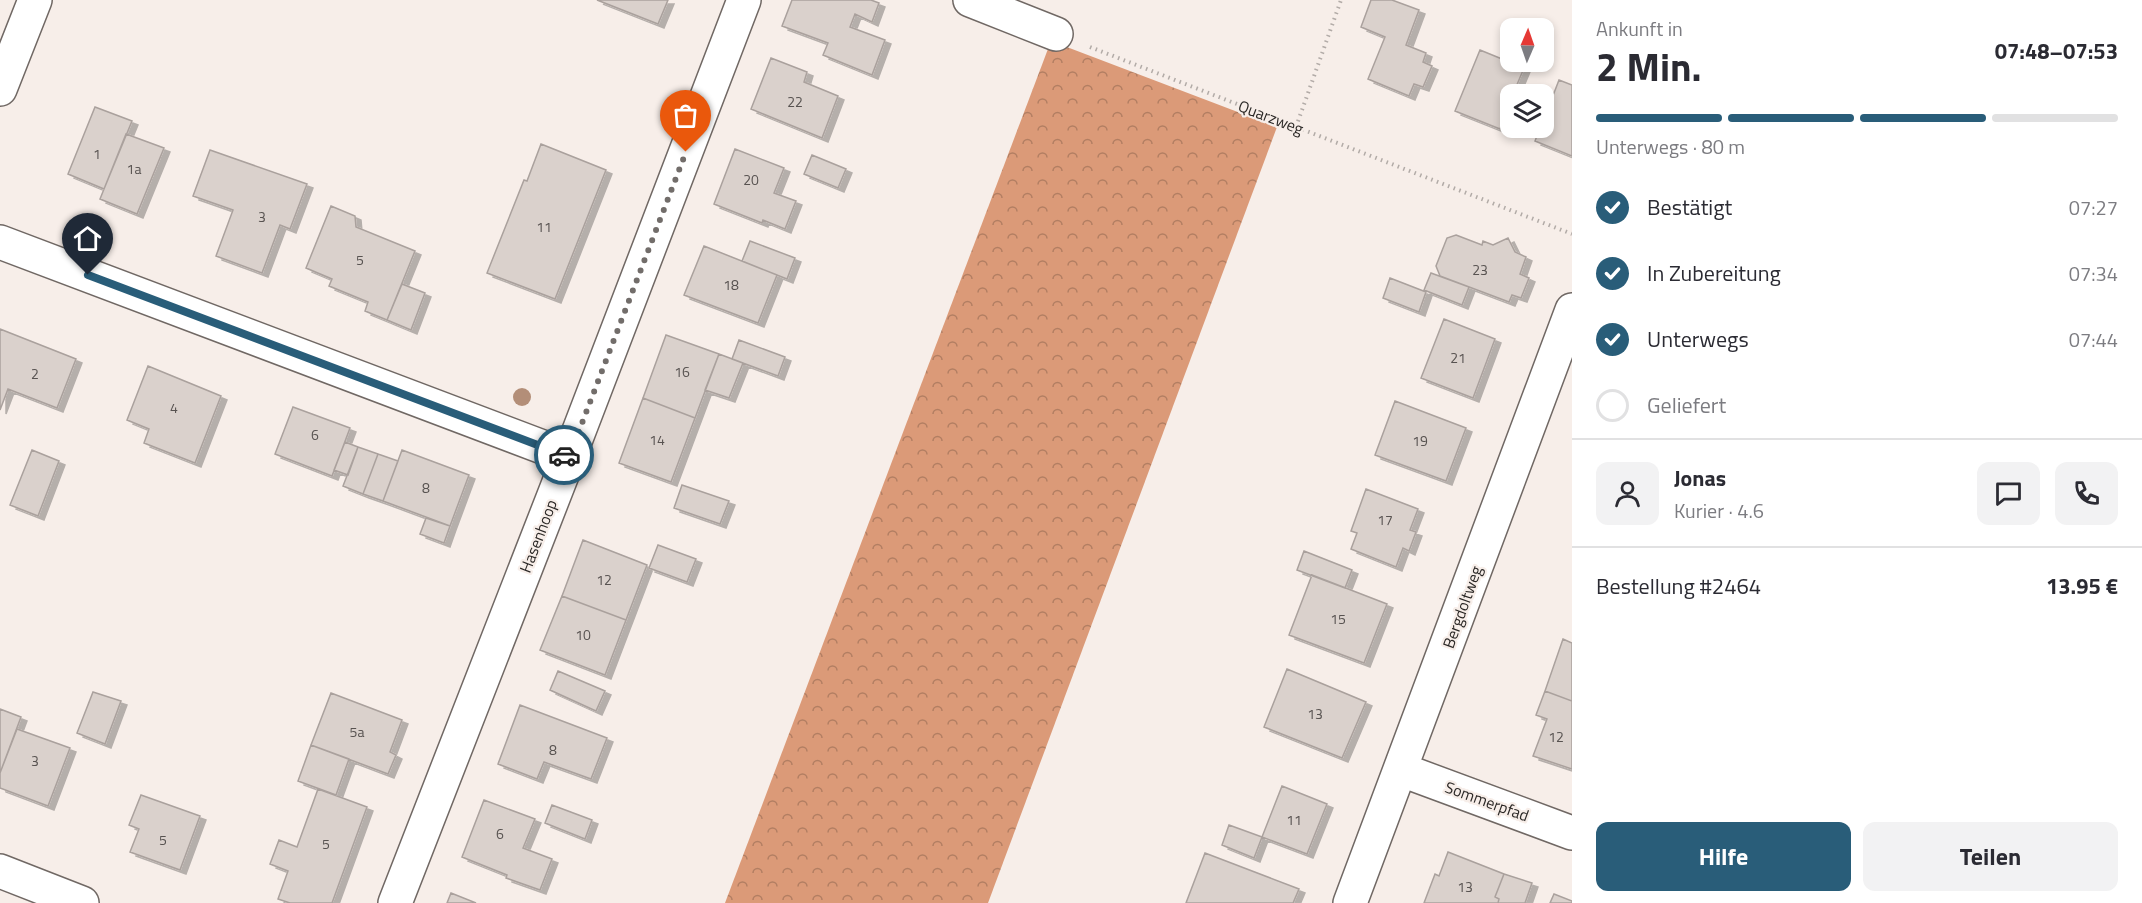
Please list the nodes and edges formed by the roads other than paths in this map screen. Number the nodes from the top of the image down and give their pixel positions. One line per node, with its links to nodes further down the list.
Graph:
1 (35, 0): 5 (street)
2 (744, 0): 8 (street, Hasenhoop)
3 (970, 0): 4 (street)
4 (1056, 34)
5 (0, 89)
6 (0, 242): 8 (street)
7 (1572, 310): 9 (street, Bergdoltweg)
8 (569, 457): 13 (street, Hasenhoop)
9 (1402, 770): 10 (street, Sommerpfad); 14 (street, Bergdoltweg)
10 (1572, 833)
11 (0, 871): 12 (street)
12 (82, 903)
13 (395, 903)
14 (1350, 903)

